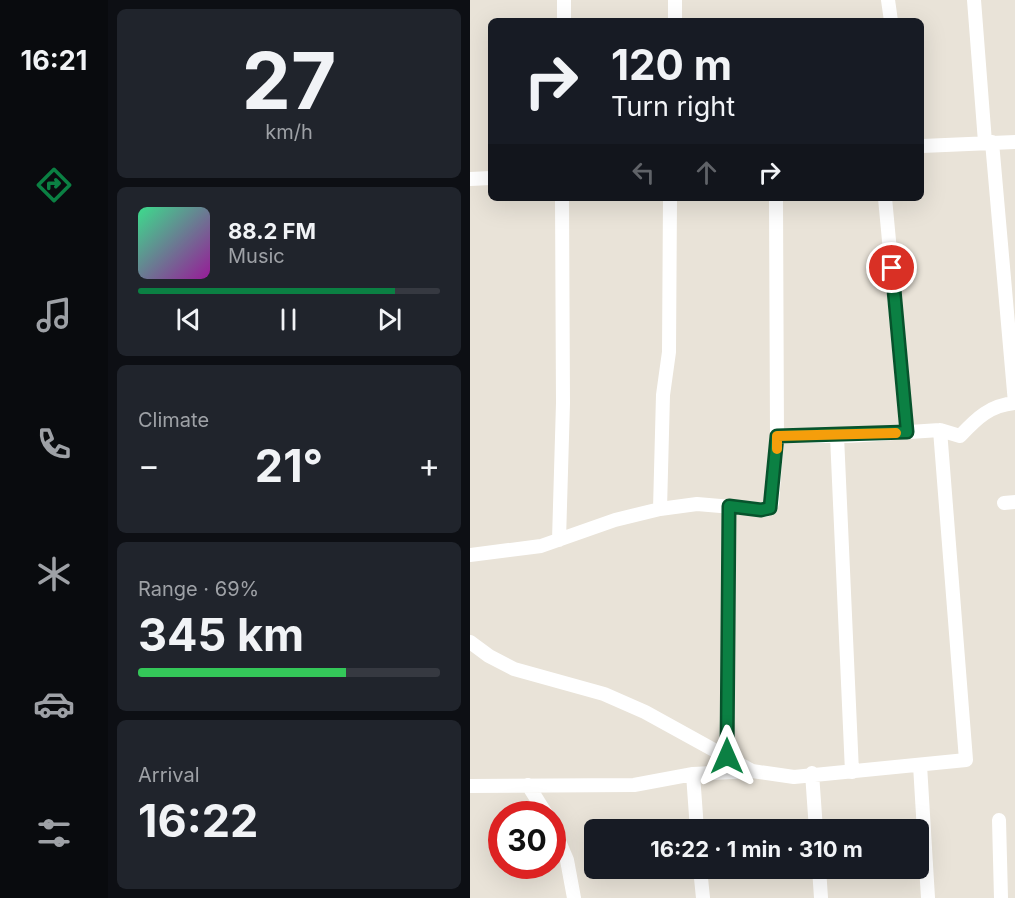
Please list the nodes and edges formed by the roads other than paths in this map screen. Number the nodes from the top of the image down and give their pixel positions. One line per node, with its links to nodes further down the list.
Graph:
1 (564, 0): 5 (street)
2 (675, 0): 6 (street)
3 (888, 0): 7 (street)
4 (974, 0): 8 (street)
5 (564, 18)
6 (675, 18)
7 (891, 18)
8 (988, 142): 9 (street); 10 (street); 17 (street)
9 (1016, 142)
10 (924, 146)
11 (488, 178): 12 (street)
12 (470, 179)
13 (562, 201): 24 (street)
14 (670, 201): 23 (street)
15 (776, 201): 20 (street)
16 (885, 201): 19 (street)
17 (1015, 403): 18 (street)
18 (940, 430): 19 (street); 28 (street)
19 (907, 432): 21 (street)
20 (777, 436): 21 (street); 22 (street)
21 (837, 436): 30 (street)
22 (729, 506): 23 (street); 27 (street)
23 (660, 509): 24 (street)
24 (559, 540): 25 (street)
25 (470, 555)
26 (470, 642): 27 (street)
27 (727, 756): 29 (street)
28 (920, 765): 30 (street); 45 (street)
29 (752, 771): 31 (street); 32 (street)
30 (852, 772): 31 (street)
31 (812, 773): 37 (street)
32 (693, 774): 33 (street); 36 (street)
33 (528, 784): 34 (street); 35 (street)
34 (470, 786)
35 (538, 801)
36 (696, 819)
37 (815, 819)
38 (999, 820): 46 (street)
39 (566, 858): 42 (street)
40 (701, 879): 43 (street)
41 (820, 879): 44 (street)
42 (574, 898)
43 (702, 898)
44 (821, 898)
45 (928, 898)
46 (1001, 898)

